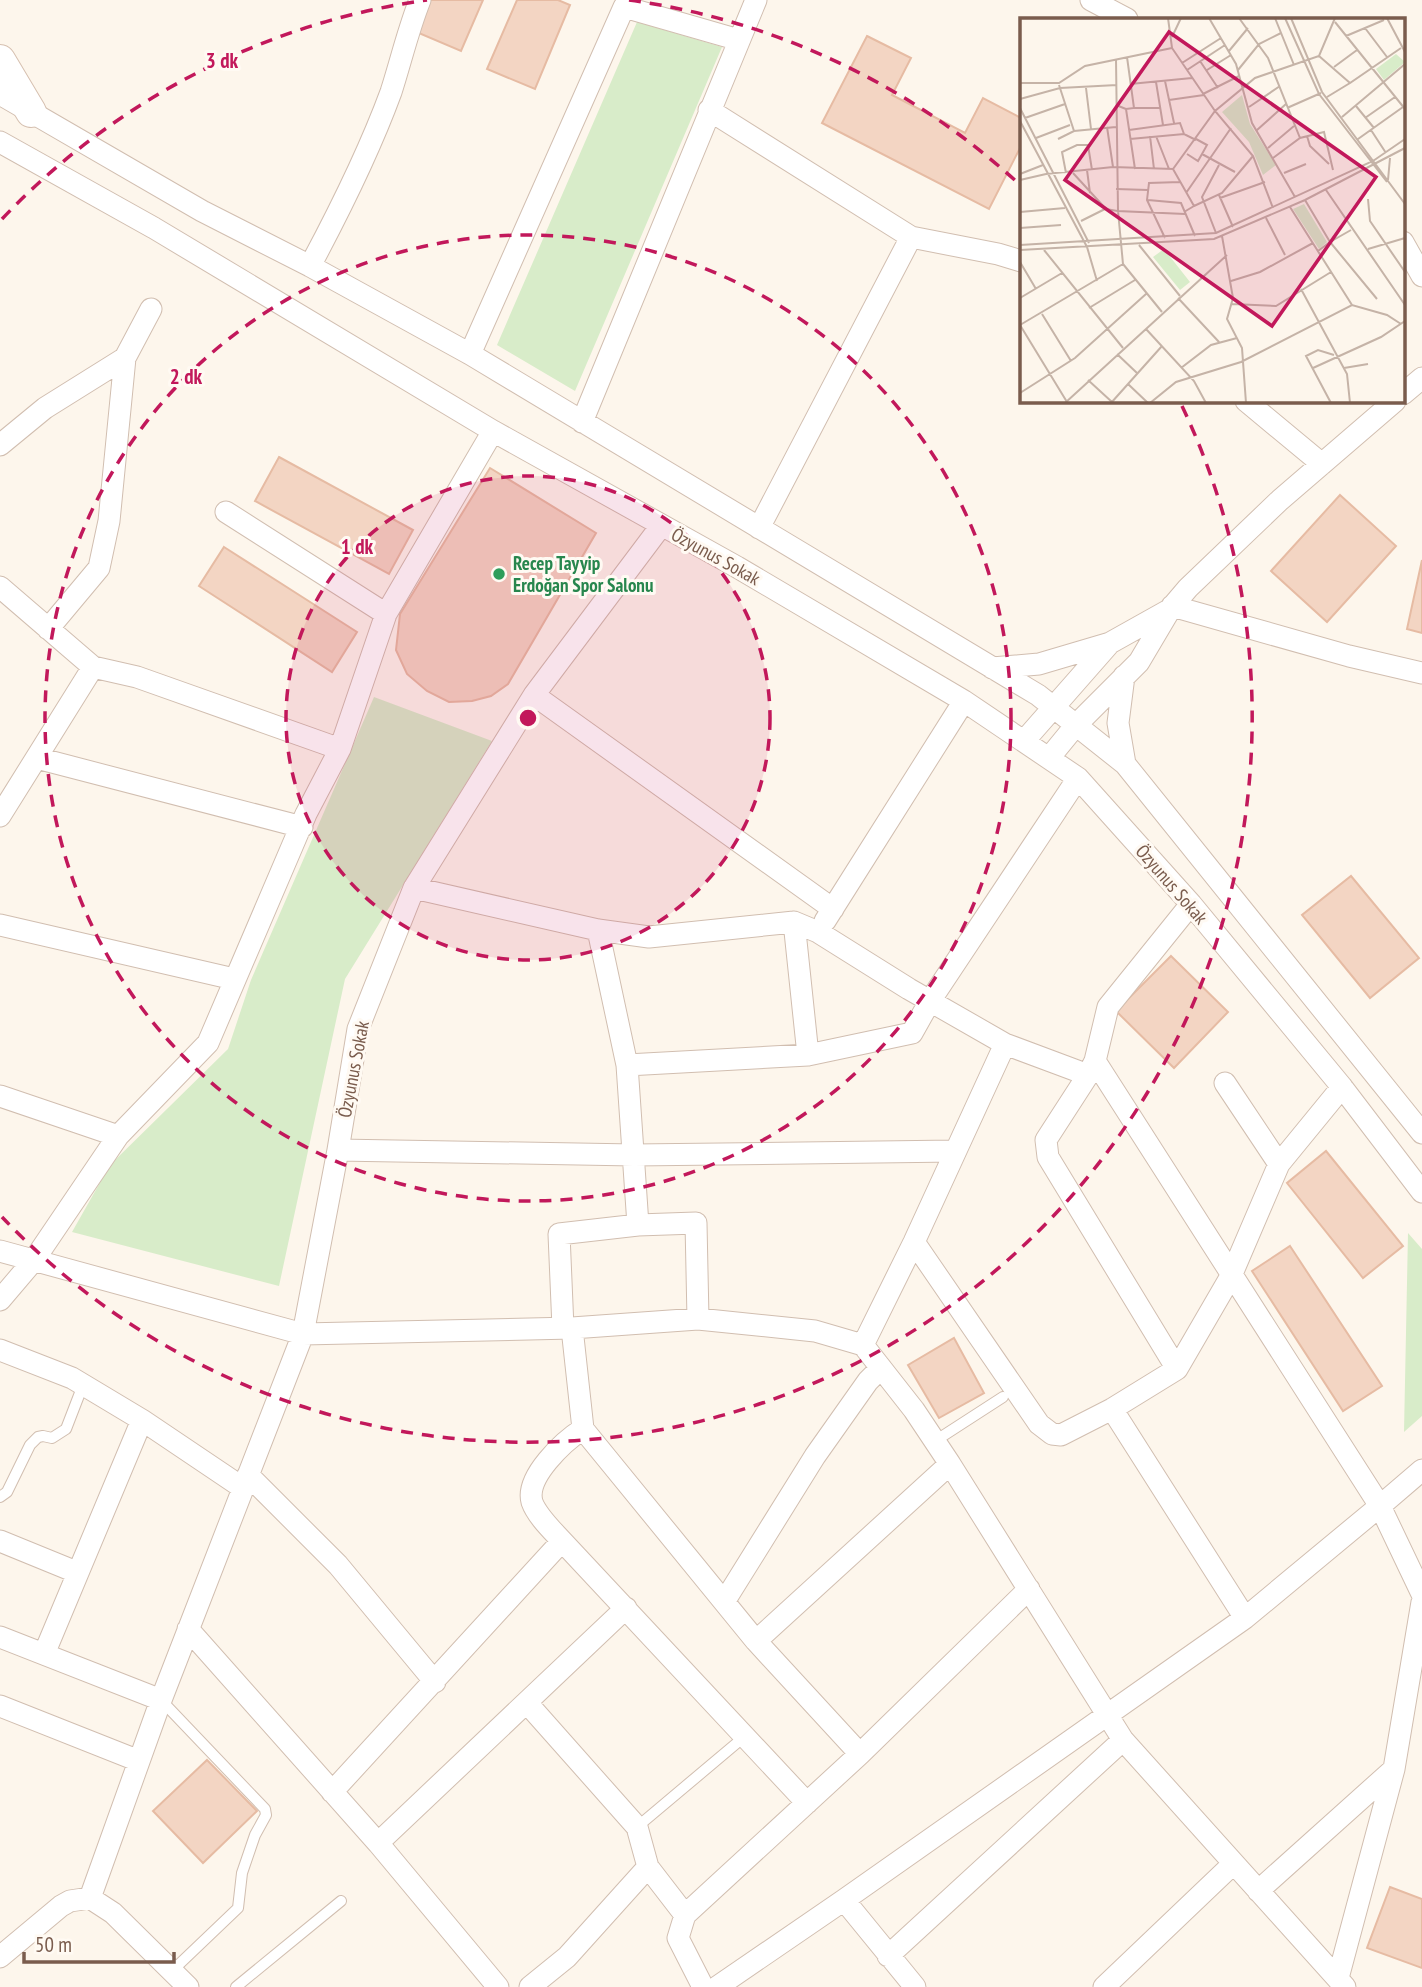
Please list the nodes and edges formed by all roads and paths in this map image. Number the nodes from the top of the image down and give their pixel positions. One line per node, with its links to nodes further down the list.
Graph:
1 (420, 0): 15 (street)
2 (756, 0): 6 (street)
3 (1091, 0): 5 (street)
4 (620, 2): 6 (street); 18 (street)
5 (1125, 18)
6 (738, 40): 9 (street)
7 (0, 60): 10 (street)
8 (0, 94): 10 (street)
9 (709, 110): 12 (street); 24 (street)
10 (31, 112): 15 (street)
11 (0, 142): 25 (street)
12 (911, 237): 14 (street); 30 (street)
13 (1404, 244): 16 (street)
14 (1020, 261)
15 (310, 266): 18 (street)
16 (1422, 276)
17 (151, 309): 19 (street)
18 (470, 354): 24 (street)
19 (125, 358): 26 (street); 34 (street)
20 (1422, 378): 21 (street)
21 (1404, 393)
22 (1247, 402): 27 (street)
23 (1394, 402): 27 (street)
24 (582, 422): 30 (street)
25 (493, 432): 29 (street); 33 (street)
26 (0, 445)
27 (1322, 464): 32 (street)
28 (226, 512): 33 (street)
29 (661, 526): 40 (street, Özyunus Sokak); 41 (street, Özyunus Sokak)
30 (759, 528): 37 (street)
31 (0, 587): 34 (street)
32 (1171, 607): 35 (street); 38 (street); 39 (street)
33 (386, 614): 45 (street)
34 (48, 629): 36 (street)
35 (1110, 643): 37 (street); 42 (street)
36 (93, 667): 45 (street); 46 (street)
37 (992, 668): 42 (street)
38 (1422, 673)
39 (1124, 676): 43 (street); 48 (street)
40 (534, 695): 52 (street, Özyunus Sokak); 54 (street)
41 (964, 701): 44 (street, Özyunus Sokak); 54 (street)
42 (1053, 707): 43 (street); 44 (street)
43 (1076, 725): 47 (street); 48 (street)
44 (1024, 741): 47 (street, Özyunus Sokak)
45 (340, 749): 51 (street)
46 (37, 758): 50 (street); 51 (street)
47 (1049, 758): 49 (street, Özyunus Sokak)
48 (1125, 764): 68 (street)
49 (1078, 778): 53 (street, Özyunus Sokak); 60 (street)
50 (0, 816)
51 (302, 827): 59 (street)
52 (414, 888): 57 (street); 70 (street, Özyunus Sokak)
53 (1191, 904): 64 (street); 66 (street, Özyunus Sokak)
54 (833, 909): 58 (street)
55 (794, 922): 57 (street); 58 (street); 62 (street)
56 (0, 925): 59 (street)
57 (598, 930): 63 (street)
58 (818, 932): 60 (street)
59 (233, 979): 69 (street)
60 (930, 1001): 61 (street); 62 (street)
61 (1005, 1044): 64 (street); 71 (street)
62 (808, 1055): 63 (street)
63 (627, 1065): 72 (street)
64 (1091, 1068): 79 (street); 87 (street)
65 (1225, 1083): 73 (street)
66 (1342, 1087): 73 (street); 74 (street, Özyunus Sokak)
67 (0, 1096): 69 (street)
68 (1422, 1133)
69 (118, 1136): 78 (street)
70 (338, 1150): 72 (street); 83 (street, Özyunus Sokak)
71 (955, 1151): 72 (street); 76 (street)
72 (634, 1155): 75 (street)
73 (1279, 1164): 79 (street)
74 (1422, 1192)
75 (638, 1226): 81 (street); 82 (street)
76 (914, 1242): 84 (street); 90 (street)
77 (0, 1251): 78 (street)
78 (34, 1260): 80 (street); 83 (street)
79 (1231, 1276): 87 (street); 98 (street)
80 (0, 1300)
81 (698, 1319): 82 (street); 84 (street)
82 (567, 1328): 83 (street); 92 (street)
83 (303, 1334): 96 (street, Özyunus Sokak)
84 (863, 1345): 86 (street)
85 (0, 1350): 88 (street)
86 (881, 1368): 93 (street); 104 (street)
87 (1177, 1369): 90 (street)
88 (83, 1385): 91 (street); 97 (lane)
89 (1003, 1397): 93 (lane)
90 (1112, 1409): 107 (street)
91 (142, 1420): 96 (street); 101 (street)
92 (583, 1429): 100 (street); 104 (street)
93 (934, 1441): 94 (street)
94 (950, 1464): 102 (street); 110 (street)
95 (1422, 1470): 98 (street)
96 (246, 1482): 108 (street, Özyunus Sokak); 112 (street)
97 (0, 1497)
98 (1380, 1506): 103 (street); 107 (street)
99 (0, 1541): 101 (street)
100 (562, 1542): 106 (street); 112 (street)
101 (76, 1572): 111 (street)
102 (1029, 1589): 116 (street); 119 (street)
103 (1422, 1594)
104 (724, 1602): 110 (street)
105 (1422, 1602): 121 (street)
106 (626, 1608): 114 (street); 117 (street)
107 (1245, 1618): 116 (street)
108 (188, 1629): 113 (street, Özyunus Sokak); 122 (street)
109 (0, 1637): 111 (street)
110 (756, 1641): 119 (street)
111 (44, 1654): 113 (street)
112 (435, 1682): 122 (street)
113 (161, 1700): 120 (street, Özyunus Sokak); 136 (lane)
114 (527, 1703): 124 (street); 125 (street)
115 (0, 1706): 120 (street)
116 (1105, 1715): 118 (street); 130 (street)
117 (744, 1737): 123 (street); 124 (lane)
118 (1123, 1740): 126 (street); 135 (street)
119 (860, 1754): 123 (street)
120 (139, 1761): 129 (street, Özyunus Sokak)
121 (1394, 1769): 128 (street); 137 (street)
122 (332, 1792): 125 (street)
123 (807, 1803): 132 (street)
124 (637, 1827): 127 (street)
125 (378, 1843): 141 (street)
126 (1233, 1864): 128 (street); 145 (street)
127 (648, 1867): 132 (street); 142 (street)
128 (1258, 1891): 137 (street)
129 (90, 1898): 133 (street); 136 (street)
130 (844, 1900): 135 (street); 138 (street)
131 (341, 1901): 140 (lane)
132 (685, 1915): 143 (street)
133 (10, 1935): 134 (street)
134 (0, 1956)
135 (888, 1956): 144 (street)
136 (172, 1971): 139 (street)
137 (1341, 1982)
138 (726, 1985)
139 (188, 1987)
140 (236, 1987)
141 (498, 1987)
142 (530, 1987)
143 (703, 1987)
144 (915, 1987)
145 (1104, 1987)

